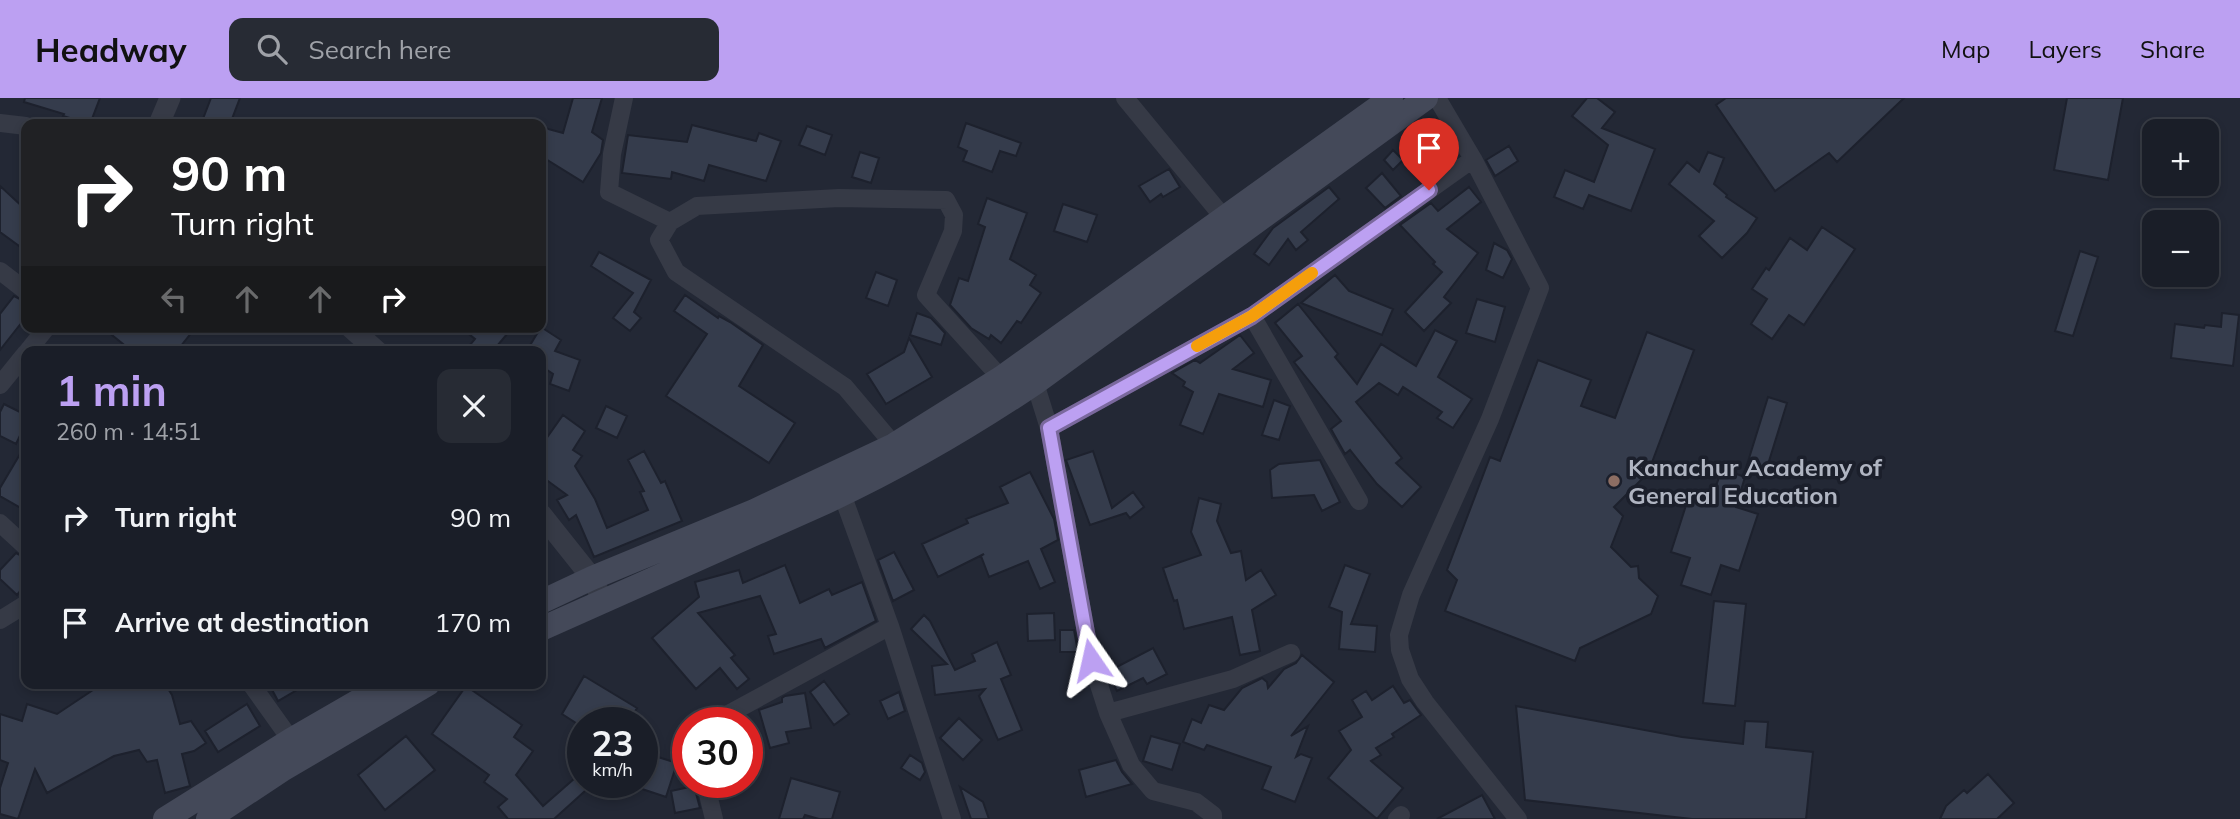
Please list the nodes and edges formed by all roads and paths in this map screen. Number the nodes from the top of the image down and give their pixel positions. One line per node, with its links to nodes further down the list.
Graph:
1 (170, 98): 7 (street)
2 (624, 98): 12 (street)
3 (1125, 98): 11 (street)
4 (1426, 98): 6 (main road)
5 (1437, 98): 10 (street)
6 (1382, 113): 11 (main road); 17 (main road)
7 (161, 119)
8 (0, 123): 9 (street)
9 (21, 125)
10 (1474, 159): 15 (street); 50 (street)
11 (1224, 218): 17 (main road)
12 (670, 222): 20 (street); 24 (street)
13 (0, 271): 14 (street)
14 (21, 287)
15 (1252, 316): 23 (street); 26 (street)
16 (357, 333): 18 (street)
17 (1081, 335): 20 (main road); 21 (main road)
18 (371, 346)
19 (21, 359): 22 (street)
20 (1001, 377): 24 (main road)
21 (1035, 383): 23 (street); 25 (main road)
22 (0, 385)
23 (1049, 428): 42 (street)
24 (894, 445): 30 (main road)
25 (842, 494): 32 (main road); 35 (street)
26 (1359, 501)
27 (546, 520): 30 (street)
28 (0, 523): 29 (street)
29 (21, 542)
30 (592, 578): 31 (main road); 32 (street)
31 (546, 600)
32 (603, 601): 36 (main road)
33 (21, 607): 34 (street)
34 (0, 620)
35 (890, 626): 41 (street); 48 (street)
36 (546, 627)
37 (1292, 653): 42 (street)
38 (254, 689): 43 (street)
39 (379, 689): 43 (main road)
40 (420, 689): 46 (main road)
41 (741, 707)
42 (1108, 713): 49 (street)
43 (290, 740): 45 (main road)
44 (709, 798): 47 (street)
45 (165, 819)
46 (208, 819)
47 (714, 819)
48 (952, 819)
49 (1213, 819)
50 (1518, 819)

